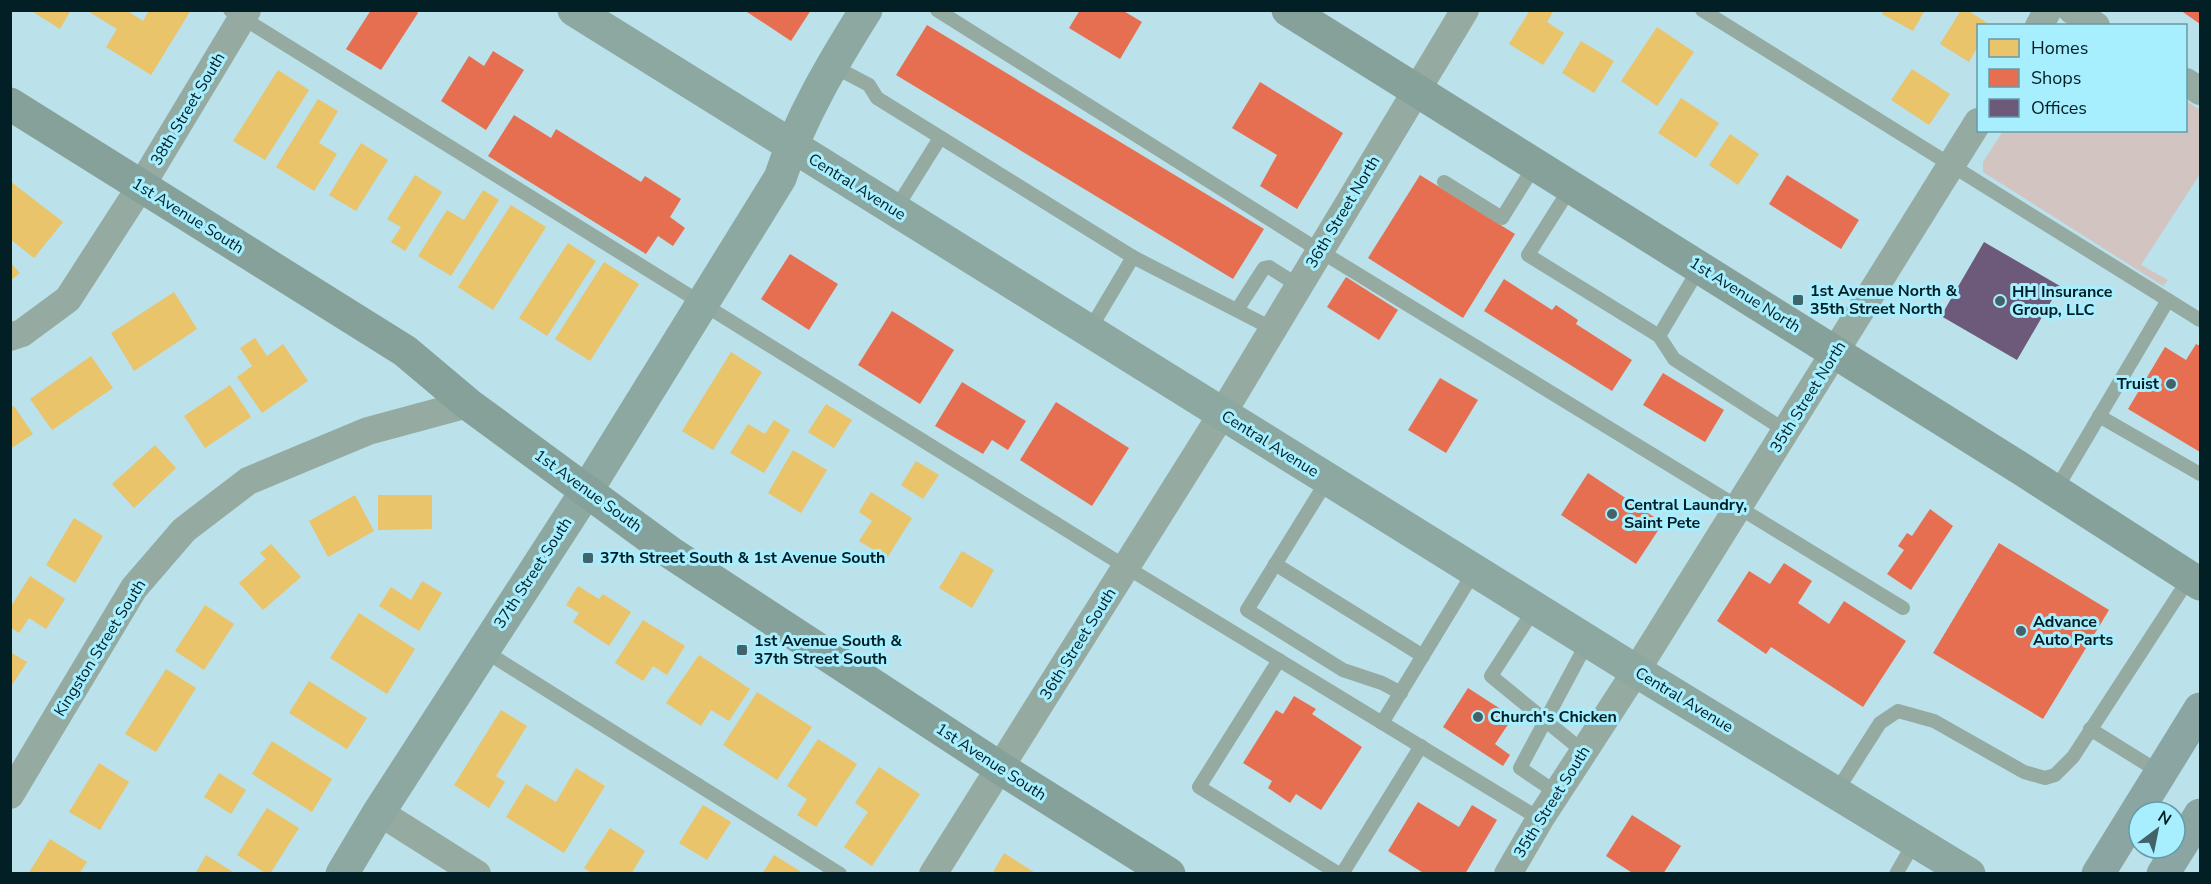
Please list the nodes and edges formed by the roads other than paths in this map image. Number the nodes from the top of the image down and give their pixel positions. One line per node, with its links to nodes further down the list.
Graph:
1 (574, 10): 19 (main road, Central Avenue)
2 (866, 10): 12 (main road, 37th Street South)
3 (937, 10): 26 (lane)
4 (1287, 10): 14 (main road, 1st Avenue North)
5 (1465, 10): 14 (street, 36th Street North)
6 (1702, 10): 21 (lane)
7 (2048, 10): 10 (street)
8 (2072, 10): 11 (street)
9 (240, 13): 23 (street, 38th Street South); 31 (lane)
10 (2040, 24)
11 (2093, 24)
12 (831, 65): 18 (lane); 19 (main road, 37th Street South)
13 (2187, 83): 15 (street)
14 (1416, 91): 20 (main road, 1st Avenue North); 26 (street, 36th Street North)
15 (2200, 91)
16 (10, 104): 23 (main road, 1st Avenue South)
17 (1977, 124): 21 (street, 35th Street North)
18 (940, 138): 25 (lane); 27 (lane)
19 (791, 146): 25 (main road, Central Avenue); 31 (main road, 37th Street South)
20 (1535, 165): 22 (lane); 24 (main road, 1st Avenue North)
21 (1952, 165): 30 (lane); 38 (street, 35th Street North)
22 (1444, 182)
23 (141, 186): 37 (street, 38th Street South); 39 (main road, 1st Avenue South)
24 (1571, 187): 28 (main road, 1st Avenue North); 36 (lane)
25 (895, 210): 35 (main road, Central Avenue)
26 (1320, 250): 29 (street, 36th Street North); 47 (lane)
27 (1133, 257): 32 (lane); 35 (lane)
28 (1700, 267): 36 (lane); 38 (main road, 1st Avenue North)
29 (1299, 286): 32 (lane); 34 (street, 36th Street North)
30 (2168, 300): 33 (lane); 41 (lane)
31 (702, 303): 45 (main road, 37th Street South); 49 (lane)
32 (1237, 310): 34 (lane)
33 (2200, 320)
34 (1273, 329): 40 (street, 36th Street North)
35 (1089, 331): 40 (main road, Central Avenue)
36 (1659, 336): 42 (lane)
37 (10, 337)
38 (1836, 352): 42 (street, 35th Street North); 46 (main road, 1st Avenue North)
39 (468, 404): 45 (main road, 1st Avenue South); 70 (street, Kingston Street South)
40 (1222, 414): 44 (main road, Central Avenue); 49 (street, 36th Street South)
41 (2099, 416): 43 (lane); 46 (lane)
42 (1786, 431): 47 (street, 35th Street North)
43 (2200, 474)
44 (1328, 479): 48 (lane); 50 (main road, Central Avenue)
45 (586, 489): 55 (main road, 37th Street South); 66 (main road, 1st Avenue South)
46 (2055, 491): 51 (main road, 1st Avenue North)
47 (1738, 507): 53 (lane); 58 (street, 35th Street North)
48 (1275, 564): 56 (lane); 59 (lane)
49 (1126, 567): 57 (lane); 66 (street, 36th Street South)
50 (1475, 570): 52 (main road, Central Avenue); 56 (lane)
51 (2195, 580): 63 (lane)
52 (1535, 608): 54 (main road, Central Avenue); 61 (lane)
53 (1903, 608)
54 (1588, 641): 58 (main road, Central Avenue); 61 (lane)
55 (483, 650): 71 (main road, 37th Street South); 77 (lane)
56 (1423, 656): 59 (lane)
57 (1279, 660): 62 (lane); 80 (lane)
58 (1636, 671): 65 (street, 35th Street South); 68 (main road, Central Avenue)
59 (1401, 693): 62 (lane)
60 (2200, 710): 67 (highway)
61 (1546, 719): 65 (lane); 69 (lane)
62 (1382, 723): 64 (lane)
63 (2090, 729): 67 (lane); 68 (lane)
64 (1421, 746): 73 (lane); 80 (lane)
65 (1584, 752): 69 (street, 35th Street South)
66 (1000, 768): 78 (street, 36th Street South); 79 (main road, 1st Avenue South)
67 (2161, 773): 84 (highway)
68 (1836, 792): 74 (main road, Central Avenue)
69 (1557, 794): 73 (street, 35th Street South)
70 (10, 795)
71 (379, 812): 75 (main road, 37th Street South); 76 (street)
72 (2200, 815): 85 (highway)
73 (1540, 819): 81 (street, 35th Street South)
74 (1915, 841): 82 (lane); 83 (main road, Central Avenue)
75 (342, 873)
76 (477, 873)
77 (840, 873)
78 (933, 873)
79 (1169, 873)
80 (1340, 873)
81 (1508, 873)
82 (1896, 873)
83 (1969, 873)
84 (2098, 873)
85 (2163, 873)

